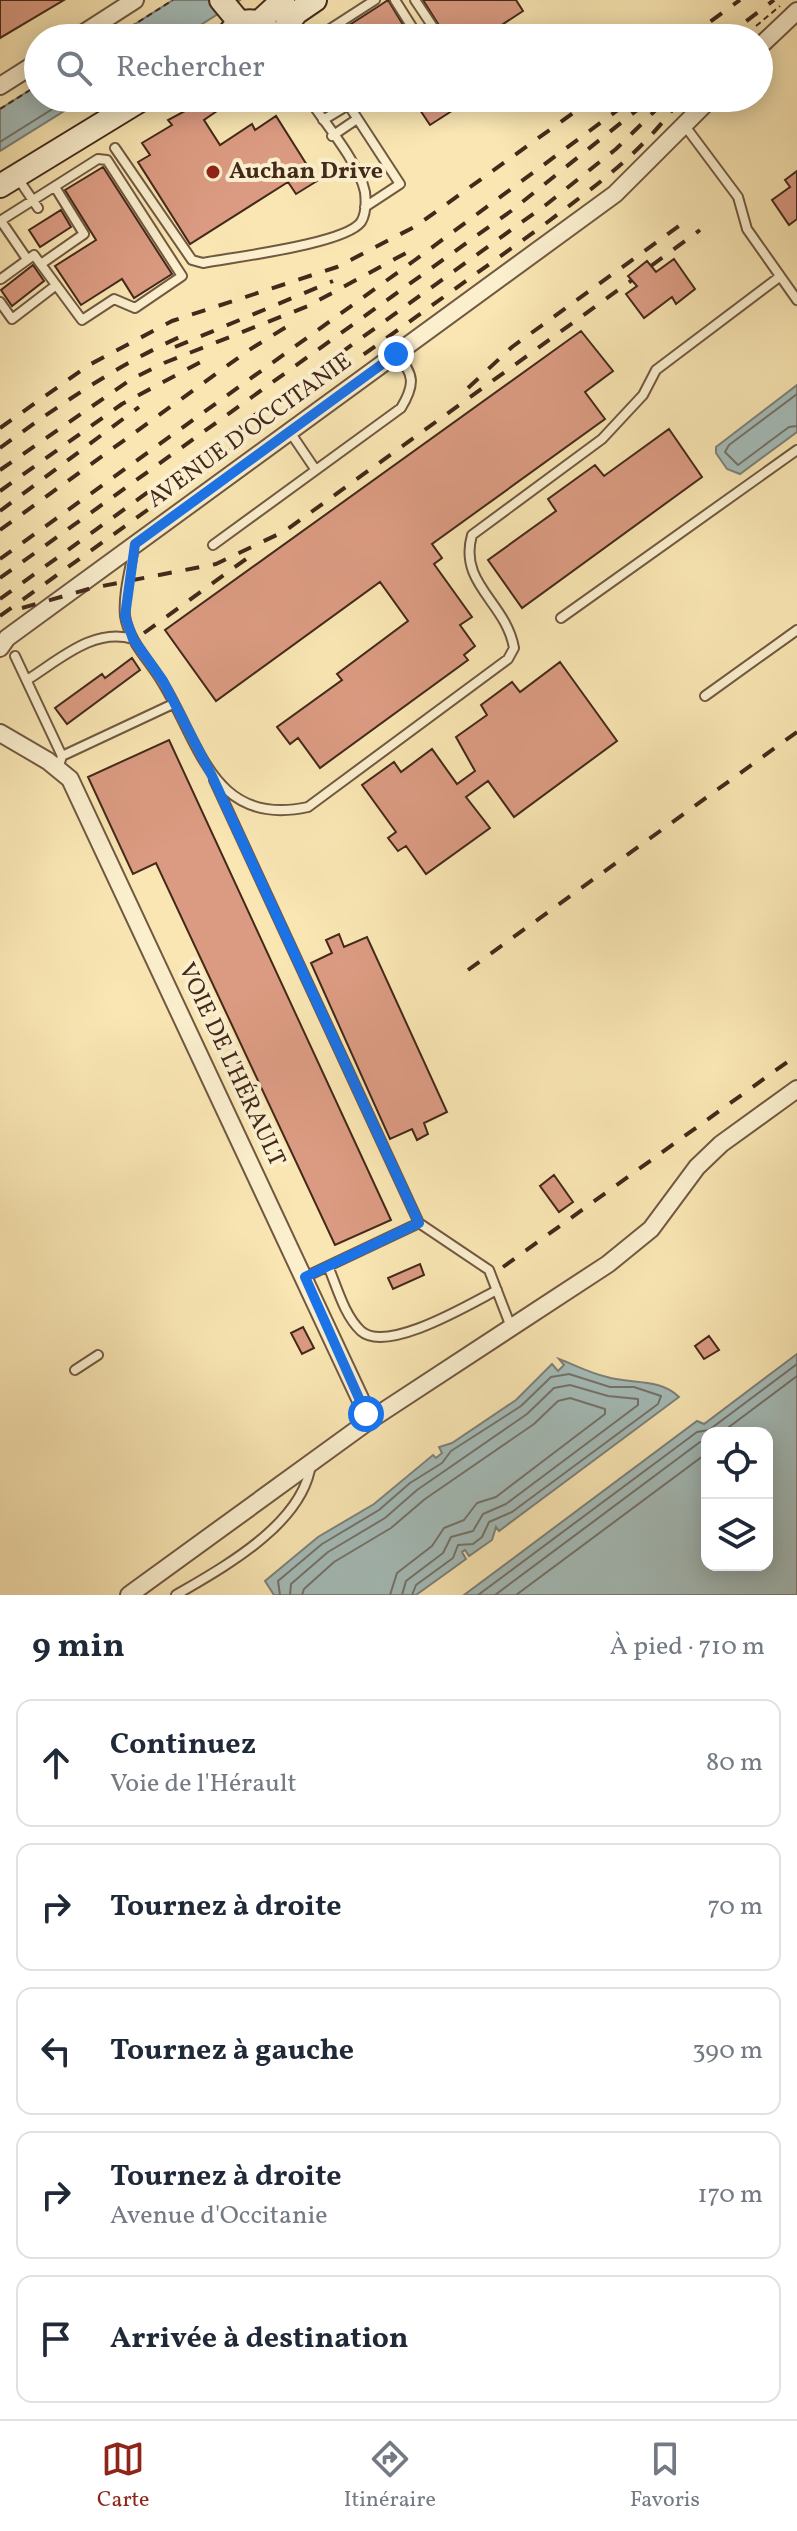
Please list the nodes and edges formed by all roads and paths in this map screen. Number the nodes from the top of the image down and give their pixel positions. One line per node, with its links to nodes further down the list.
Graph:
1 (135, 0): 10 (street)
2 (173, 0): 11 (path)
3 (283, 0): 12 (main road)
4 (315, 0): 13 (main road)
5 (375, 0): 14 (lane)
6 (395, 0): 15 (lane)
7 (415, 0): 16 (lane)
8 (786, 0): 17 (path)
9 (797, 11): 18 (street)
10 (98, 24)
11 (135, 24)
12 (247, 24)
13 (249, 24)
14 (338, 24)
15 (411, 24)
16 (431, 24)
17 (758, 24)
18 (773, 34)
19 (24, 71): 20 (street)
20 (0, 86)
21 (24, 94): 22 (path)
22 (0, 109)
23 (99, 112): 34 (main road)
24 (120, 112): 34 (main road)
25 (318, 112): 30 (lane)
26 (333, 112): 30 (lane)
27 (353, 112): 29 (lane)
28 (698, 112): 31 (street, AVENUE D'OCCITANIE)
29 (357, 119): 32 (lane); 37 (lane)
30 (323, 120): 32 (lane)
31 (685, 126): 41 (lane); 46 (street, AVENUE D'OCCITANIE)
32 (332, 136): 37 (lane)
33 (115, 148): 37 (lane)
34 (6, 178): 36 (lane)
35 (55, 187): 36 (lane); 40 (lane); 43 (lane)
36 (35, 205): 38 (lane)
37 (365, 207)
38 (0, 221): 39 (lane)
39 (27, 259): 40 (lane); 42 (lane)
40 (41, 264): 43 (lane)
41 (778, 278): 44 (lane); 63 (lane)
42 (1, 279)
43 (55, 286): 45 (lane)
44 (797, 300)
45 (0, 302)
46 (396, 354): 47 (street, AVENUE D'OCCITANIE); 49 (lane)
47 (290, 431): 49 (lane); 50 (street, AVENUE D'OCCITANIE)
48 (797, 450): 52 (lane)
49 (315, 469): 51 (lane)
50 (135, 544): 54 (lane); 55 (street, AVENUE D'OCCITANIE)
51 (213, 545)
52 (561, 618)
53 (797, 630): 57 (lane)
54 (133, 639): 56 (lane); 58 (lane)
55 (8, 652): 56 (lane)
56 (27, 680): 62 (lane)
57 (705, 696)
58 (173, 704): 62 (lane); 63 (lane)
59 (0, 733): 61 (street, VOIE DE L'HÉRAULT)
60 (0, 743): 61 (street)
61 (26, 749): 62 (street, VOIE DE L'HÉRAULT)
62 (60, 763): 67 (street, VOIE DE L'HÉRAULT)
63 (212, 776): 65 (lane)
64 (797, 1089): 69 (street)
65 (419, 1223): 66 (lane); 68 (lane)
66 (328, 1266): 67 (lane); 68 (lane)
67 (305, 1277): 72 (street, VOIE DE L'HÉRAULT)
68 (497, 1290): 69 (lane)
69 (511, 1327): 72 (street)
70 (98, 1355): 71 (lane)
71 (75, 1370)
72 (370, 1420): 73 (street)
73 (311, 1463): 74 (street); 75 (lane)
74 (129, 1595)
75 (176, 1595)

